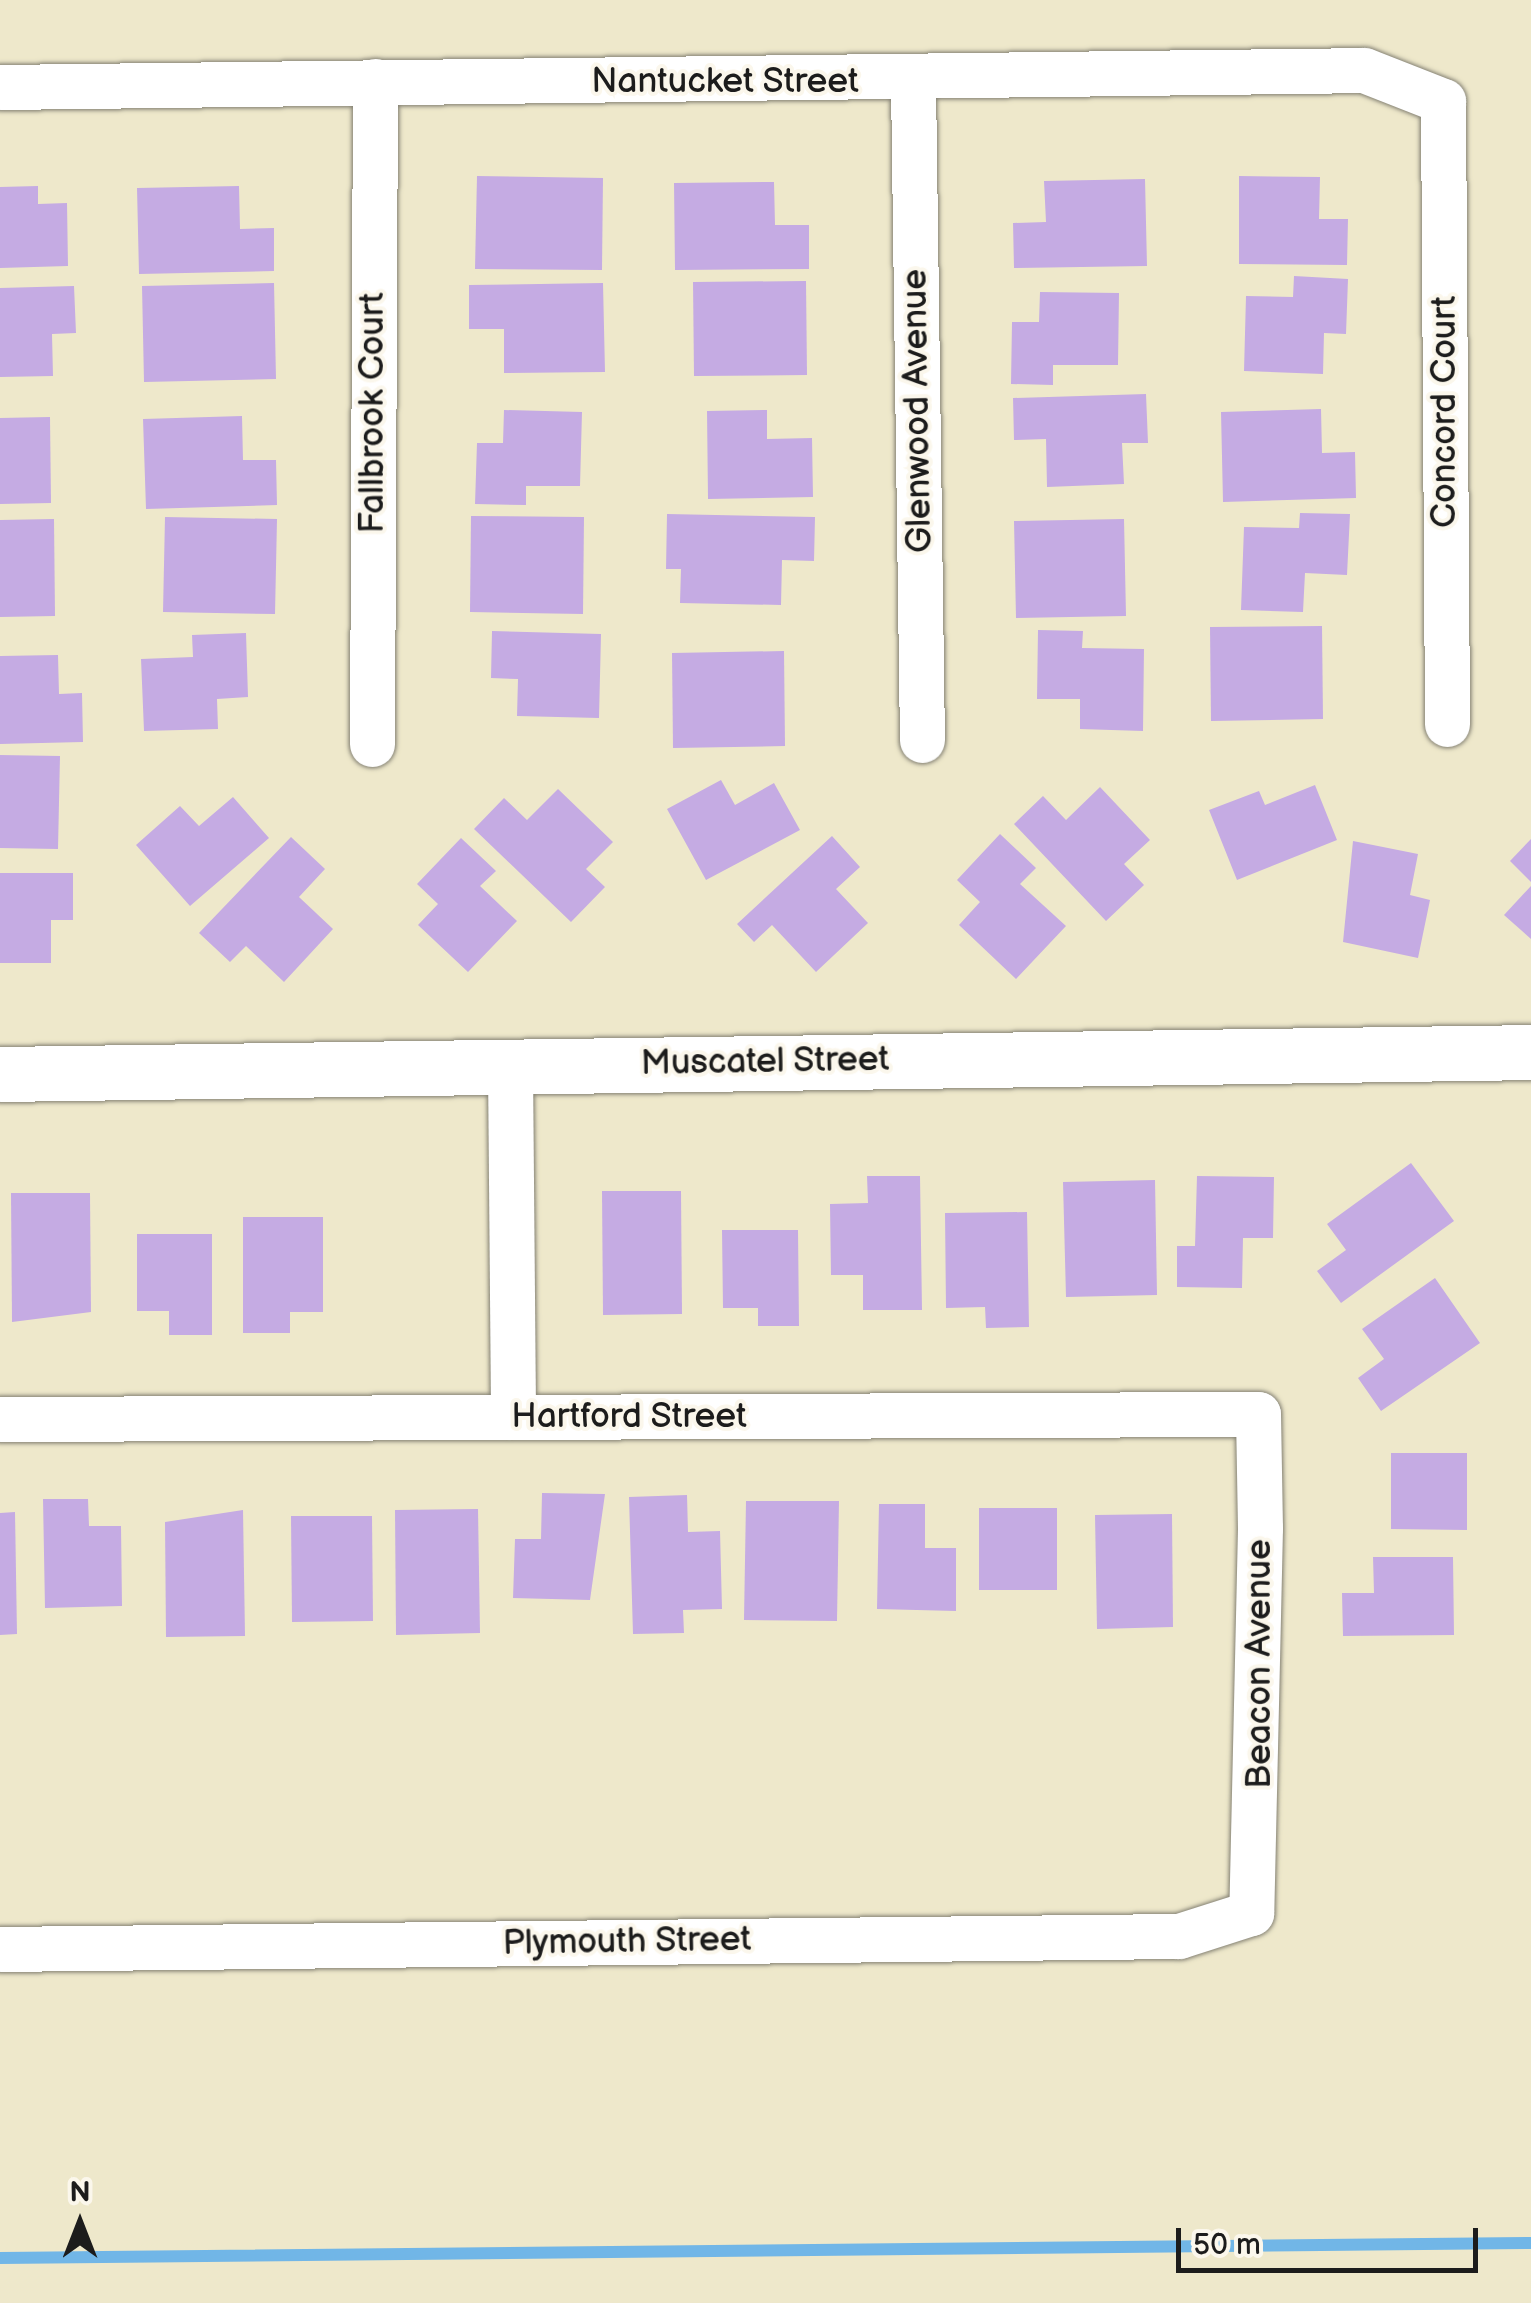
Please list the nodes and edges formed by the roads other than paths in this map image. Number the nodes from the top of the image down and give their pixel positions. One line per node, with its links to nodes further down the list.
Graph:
1 (374, 81): 2 (street, Nantucket Street); 3 (street, Nantucket Street); 7 (street, Fallbrook Court)
2 (913, 82): 4 (street, Nantucket Street); 6 (street, Glenwood Avenue)
3 (0, 87)
4 (1443, 101): 5 (street, Concord Court)
5 (1447, 724)
6 (922, 740)
7 (372, 744)
8 (1531, 1052): 9 (street, Muscatel Street)
9 (510, 1066): 10 (street, Muscatel Street); 12 (street)
10 (0, 1074)
11 (1258, 1414): 12 (street, Hartford Street); 14 (street, Beacon Avenue)
12 (513, 1417): 13 (street, Hartford Street)
13 (0, 1418)
14 (1251, 1914): 15 (street, Plymouth Street)
15 (0, 1949)

